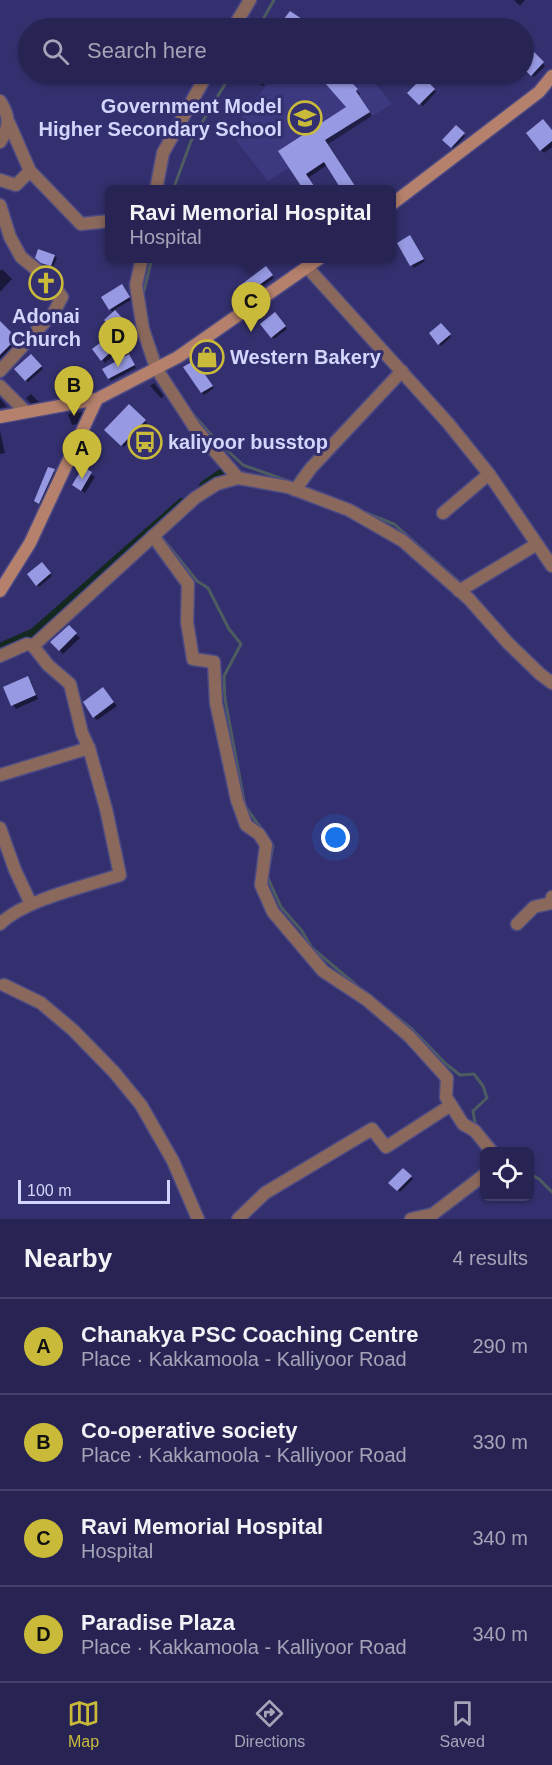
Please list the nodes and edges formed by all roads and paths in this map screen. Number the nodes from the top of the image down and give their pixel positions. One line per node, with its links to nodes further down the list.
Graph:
1 (250, 0): 2 (street)
2 (239, 18)
3 (552, 76): 11 (main road)
4 (201, 84): 10 (street)
5 (0, 101): 6 (street)
6 (9, 123): 7 (street); 8 (street)
7 (0, 142)
8 (30, 171): 9 (street); 13 (street)
9 (0, 180)
10 (157, 185)
11 (396, 201)
12 (0, 205): 18 (street)
13 (105, 222)
14 (141, 263): 17 (street)
15 (313, 263): 16 (main road)
16 (307, 267): 17 (main road); 19 (street)
17 (156, 368): 21 (main road); 25 (street)
18 (0, 371)
19 (402, 371): 24 (street); 26 (street)
20 (0, 386): 22 (street)
21 (97, 399): 22 (main road); 31 (main road)
22 (26, 412): 23 (main road)
23 (0, 417)
24 (489, 474): 27 (street); 29 (street)
25 (238, 478): 26 (street); 28 (street)
26 (298, 486): 32 (street)
27 (443, 513)
28 (153, 536): 33 (street); 44 (street)
29 (537, 544): 30 (street); 32 (street)
30 (552, 566)
31 (0, 591)
32 (460, 591): 35 (street)
33 (33, 646): 34 (street); 36 (street)
34 (0, 656)
35 (552, 683)
36 (88, 748): 37 (street); 40 (street)
37 (0, 775)
38 (0, 828): 40 (street)
39 (552, 897): 42 (street)
40 (31, 904): 41 (street)
41 (0, 924)
42 (517, 924)
43 (1, 985): 47 (street)
44 (451, 1105): 45 (street); 48 (street)
45 (488, 1147)
46 (480, 1178): 49 (street)
47 (198, 1219)
48 (238, 1219)
49 (411, 1219)

